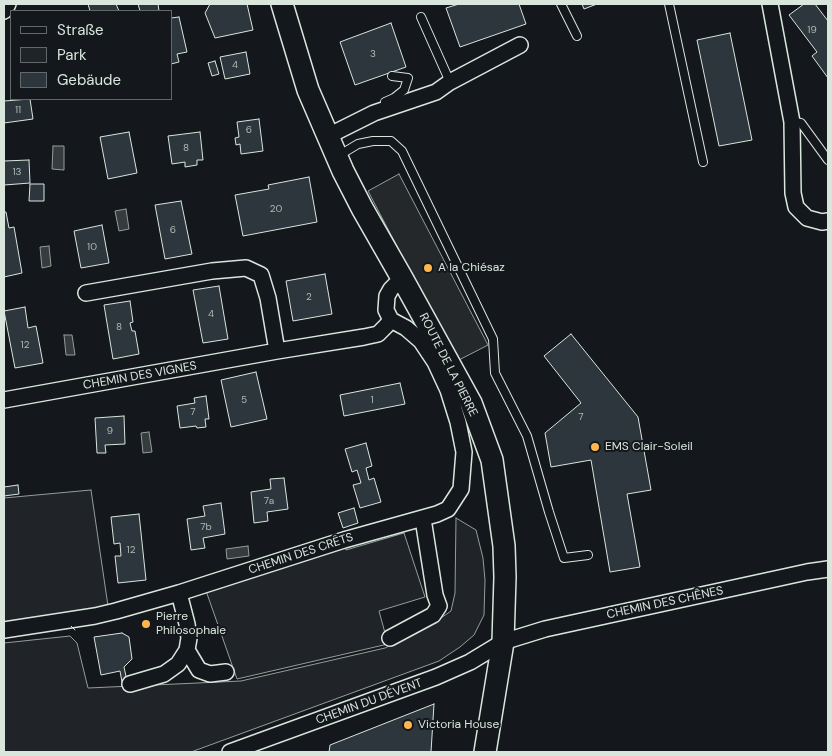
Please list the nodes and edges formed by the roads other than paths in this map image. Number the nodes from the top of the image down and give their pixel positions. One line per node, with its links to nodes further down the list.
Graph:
1 (8, 4): 6 (street)
2 (282, 4): 14 (main road, ROUTE DE LA PIERRE)
3 (561, 4): 8 (lane)
4 (668, 4): 17 (lane)
5 (770, 4): 13 (street)
6 (4, 12)
7 (421, 18): 11 (lane)
8 (577, 36)
9 (520, 45): 11 (street)
10 (392, 76): 12 (lane)
11 (450, 82): 12 (street)
12 (362, 119): 14 (street)
13 (792, 122): 16 (lane); 18 (street)
14 (328, 136): 15 (main road, ROUTE DE LA PIERRE)
15 (336, 157): 19 (main road, ROUTE DE LA PIERRE); 25 (lane)
16 (828, 160)
17 (703, 162)
18 (828, 221)
19 (402, 278): 21 (street); 30 (main road, ROUTE DE LA PIERRE)
20 (86, 294): 22 (street)
21 (391, 320): 22 (street, CHEMIN DES VIGNES); 24 (street, CHEMIN DES CRÊTS)
22 (277, 351): 23 (street, CHEMIN DES VIGNES)
23 (4, 400)
24 (423, 519): 27 (street, CHEMIN DES CRÊTS); 29 (street)
25 (588, 555)
26 (828, 569): 30 (street, CHEMIN DES CHÊNES)
27 (179, 593): 28 (street, CHEMIN DES CRÊTS); 31 (street)
28 (4, 630)
29 (390, 638)
30 (503, 642): 34 (street, CHEMIN DU DÉVENT); 35 (main road, ROUTE DE LA PIERRE)
31 (187, 650): 32 (street); 33 (street)
32 (226, 672)
33 (130, 684)
34 (230, 752)
35 (485, 752)

